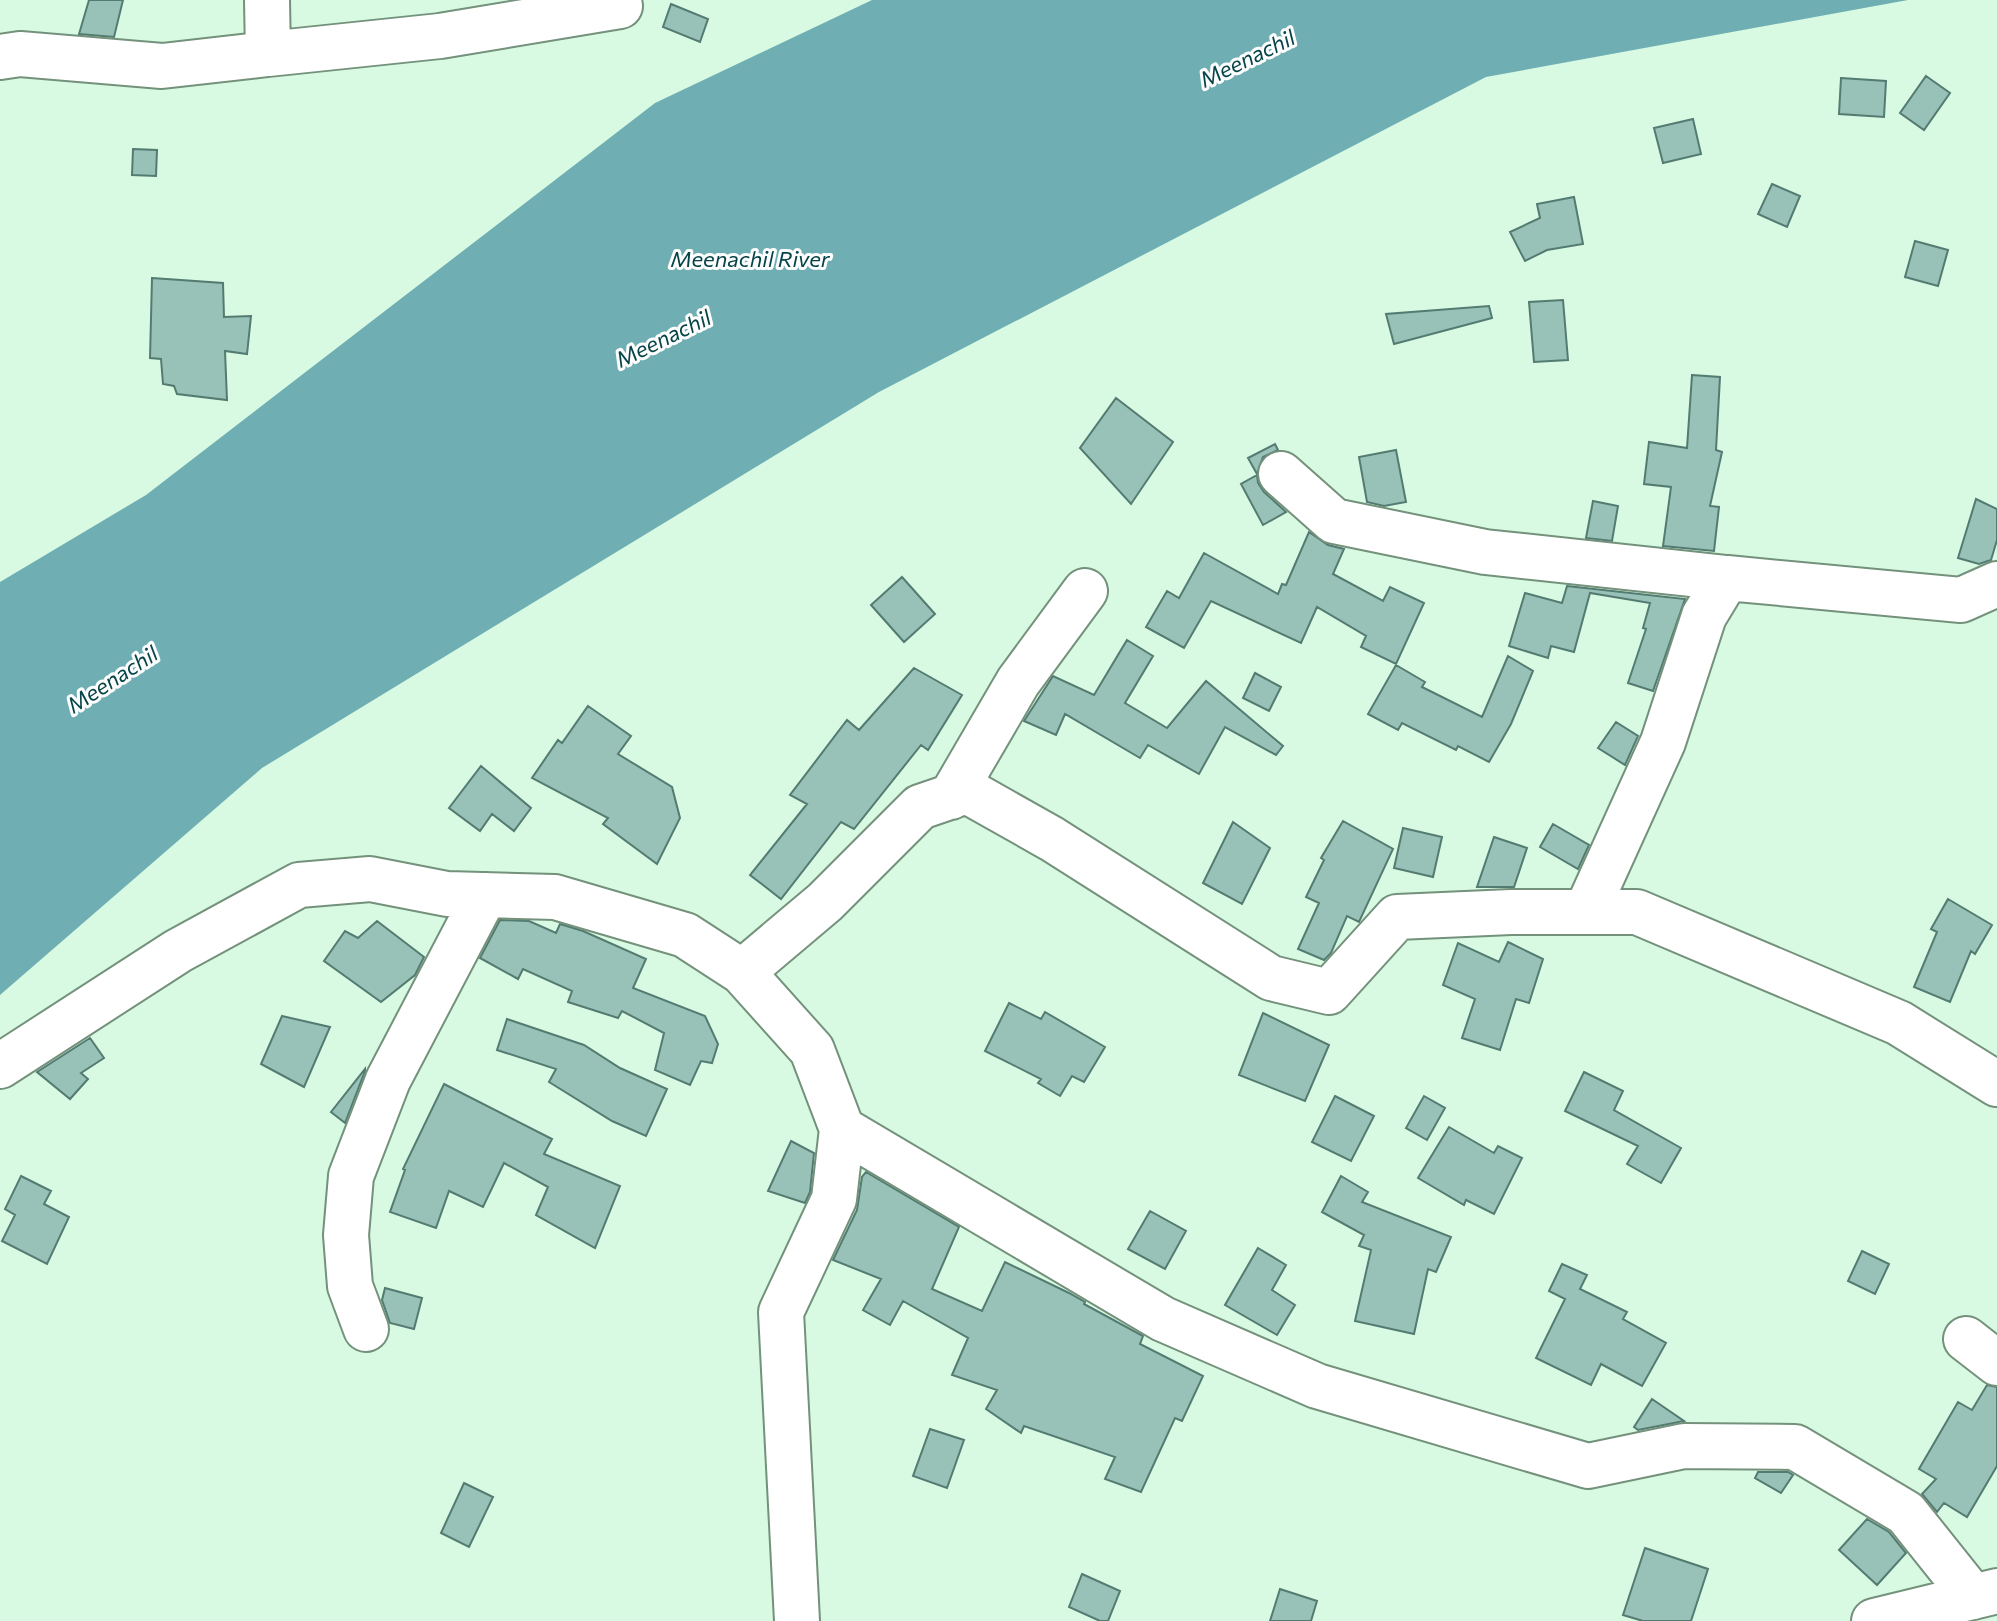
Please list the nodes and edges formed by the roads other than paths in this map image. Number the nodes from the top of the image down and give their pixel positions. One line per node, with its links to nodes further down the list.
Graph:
1 (267, 0): 3 (street)
2 (620, 6): 3 (street)
3 (268, 54): 4 (street)
4 (0, 57)
5 (1281, 474): 6 (street)
6 (1727, 578): 7 (street); 11 (street)
7 (1997, 584)
8 (1085, 591): 9 (street)
9 (951, 797): 11 (street); 12 (street)
10 (485, 895): 12 (street); 13 (street); 16 (street)
11 (1586, 912): 14 (street)
12 (742, 972): 15 (street)
13 (0, 1066)
14 (1997, 1084)
15 (842, 1129): 17 (street); 18 (street)
16 (366, 1329)
17 (1985, 1594): 19 (street)
18 (797, 1621)
19 (1874, 1621)

